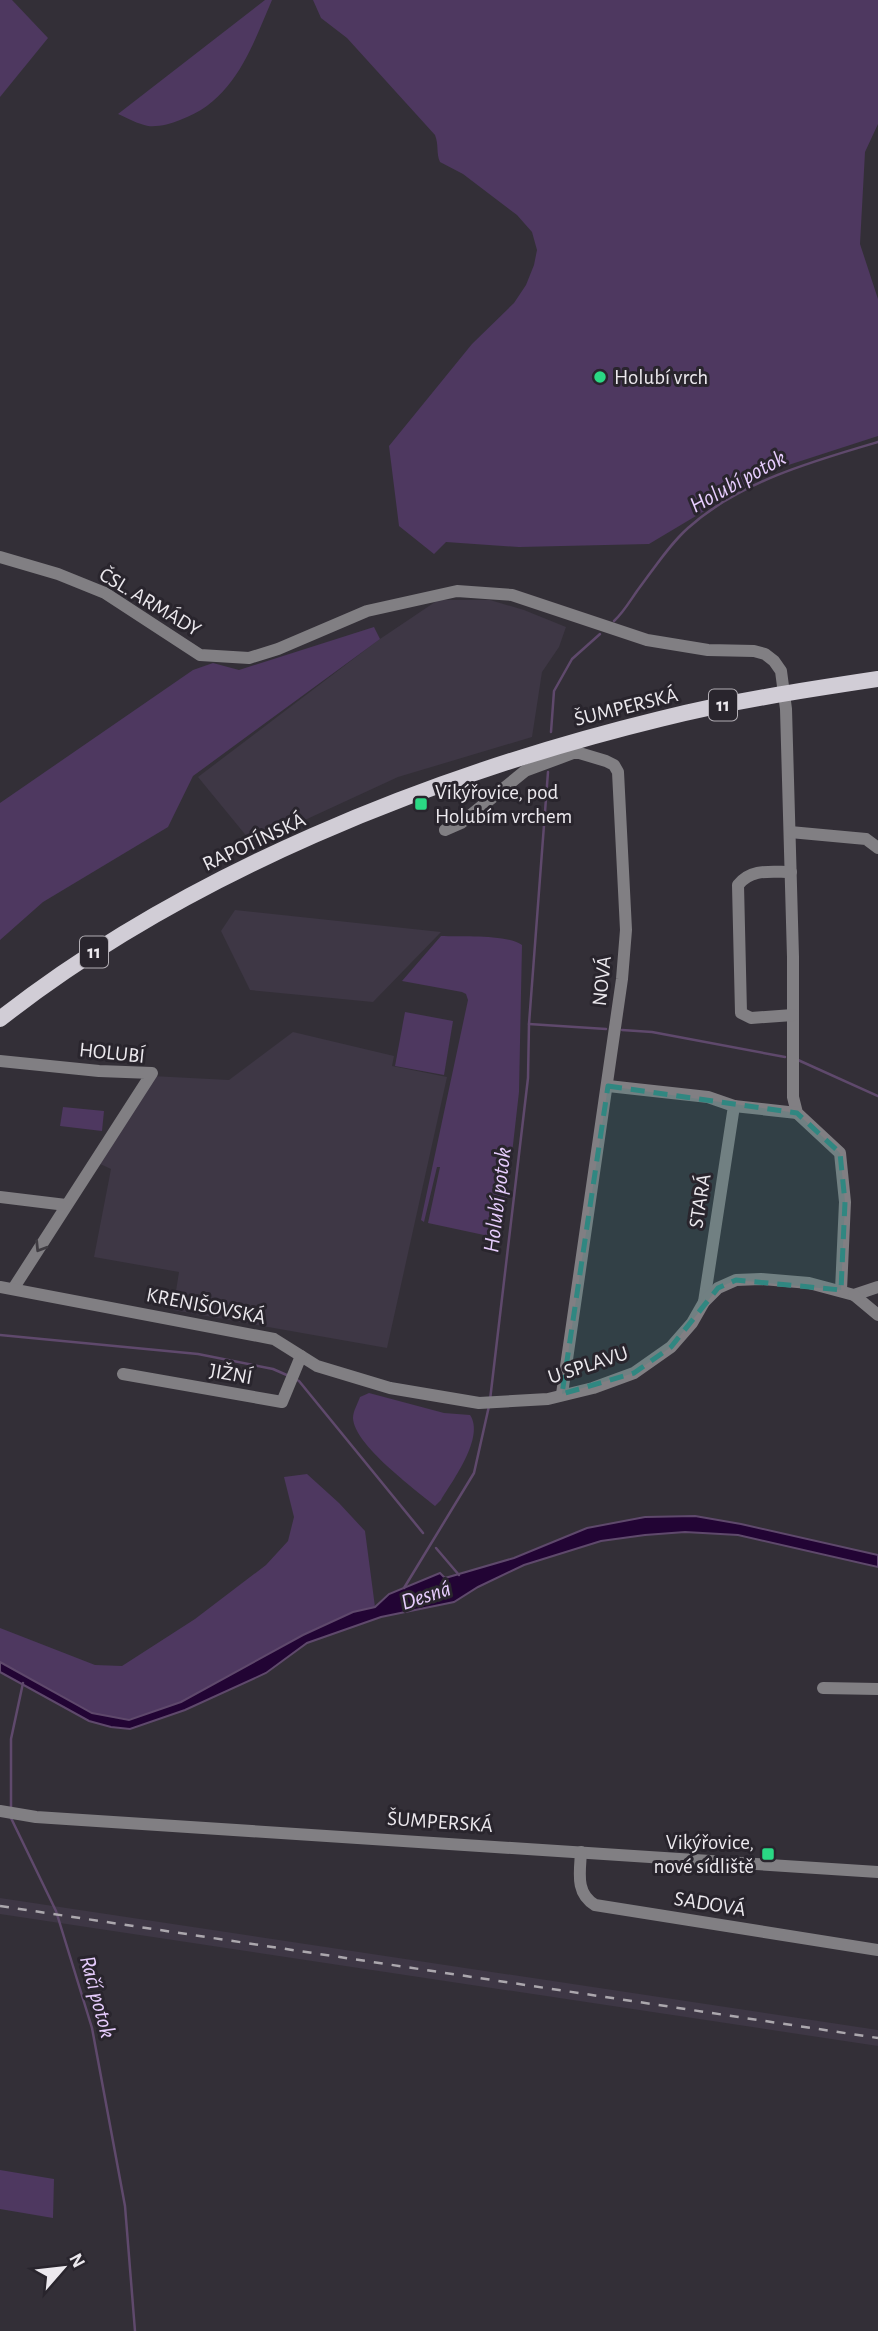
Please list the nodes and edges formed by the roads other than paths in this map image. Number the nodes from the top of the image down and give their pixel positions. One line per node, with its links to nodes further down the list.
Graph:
1 (0, 557): 3 (street, ČSL. ARMÁDY)
2 (878, 679): 3 (main road, ŠUMPERSKÁ / 11)
3 (785, 693): 4 (main road, ŠUMPERSKÁ / 11); 6 (street)
4 (550, 749): 10 (main road, RAPOTÍNSKÁ / 11)
5 (445, 830): 12 (street, NOVÁ)
6 (790, 832): 7 (street); 8 (street)
7 (878, 848)
8 (791, 872): 9 (street); 9 (street)
9 (793, 1016): 14 (street)
10 (0, 1019)
11 (0, 1060): 16 (street, HOLUBÍ)
12 (608, 1086): 13 (street); 25 (street, NOVÁ)
13 (734, 1106): 14 (street); 21 (street, STARÁ)
14 (797, 1113): 19 (street)
15 (0, 1197): 16 (street)
16 (66, 1205): 18 (street, one-way to 18)
17 (878, 1287): 20 (street)
18 (7, 1288): 23 (street, KRENIŠOVSKÁ)
19 (841, 1290): 20 (street, U SPLAVU); 21 (street, U SPLAVU)
20 (854, 1294): 22 (street)
21 (704, 1302): 25 (street, U SPLAVU)
22 (878, 1315)
23 (301, 1356): 24 (street, JIŽNÍ); 26 (street, KRENIŠOVSKÁ)
24 (123, 1374)
25 (562, 1394): 26 (street, U SPLAVU)
26 (479, 1403)
27 (823, 1688): 28 (street)
28 (878, 1689)
29 (7, 1813): 30 (street, ŠUMPERSKÁ)
30 (582, 1852): 31 (street, ŠUMPERSKÁ); 32 (street, SADOVÁ)
31 (878, 1872)
32 (878, 1950)

